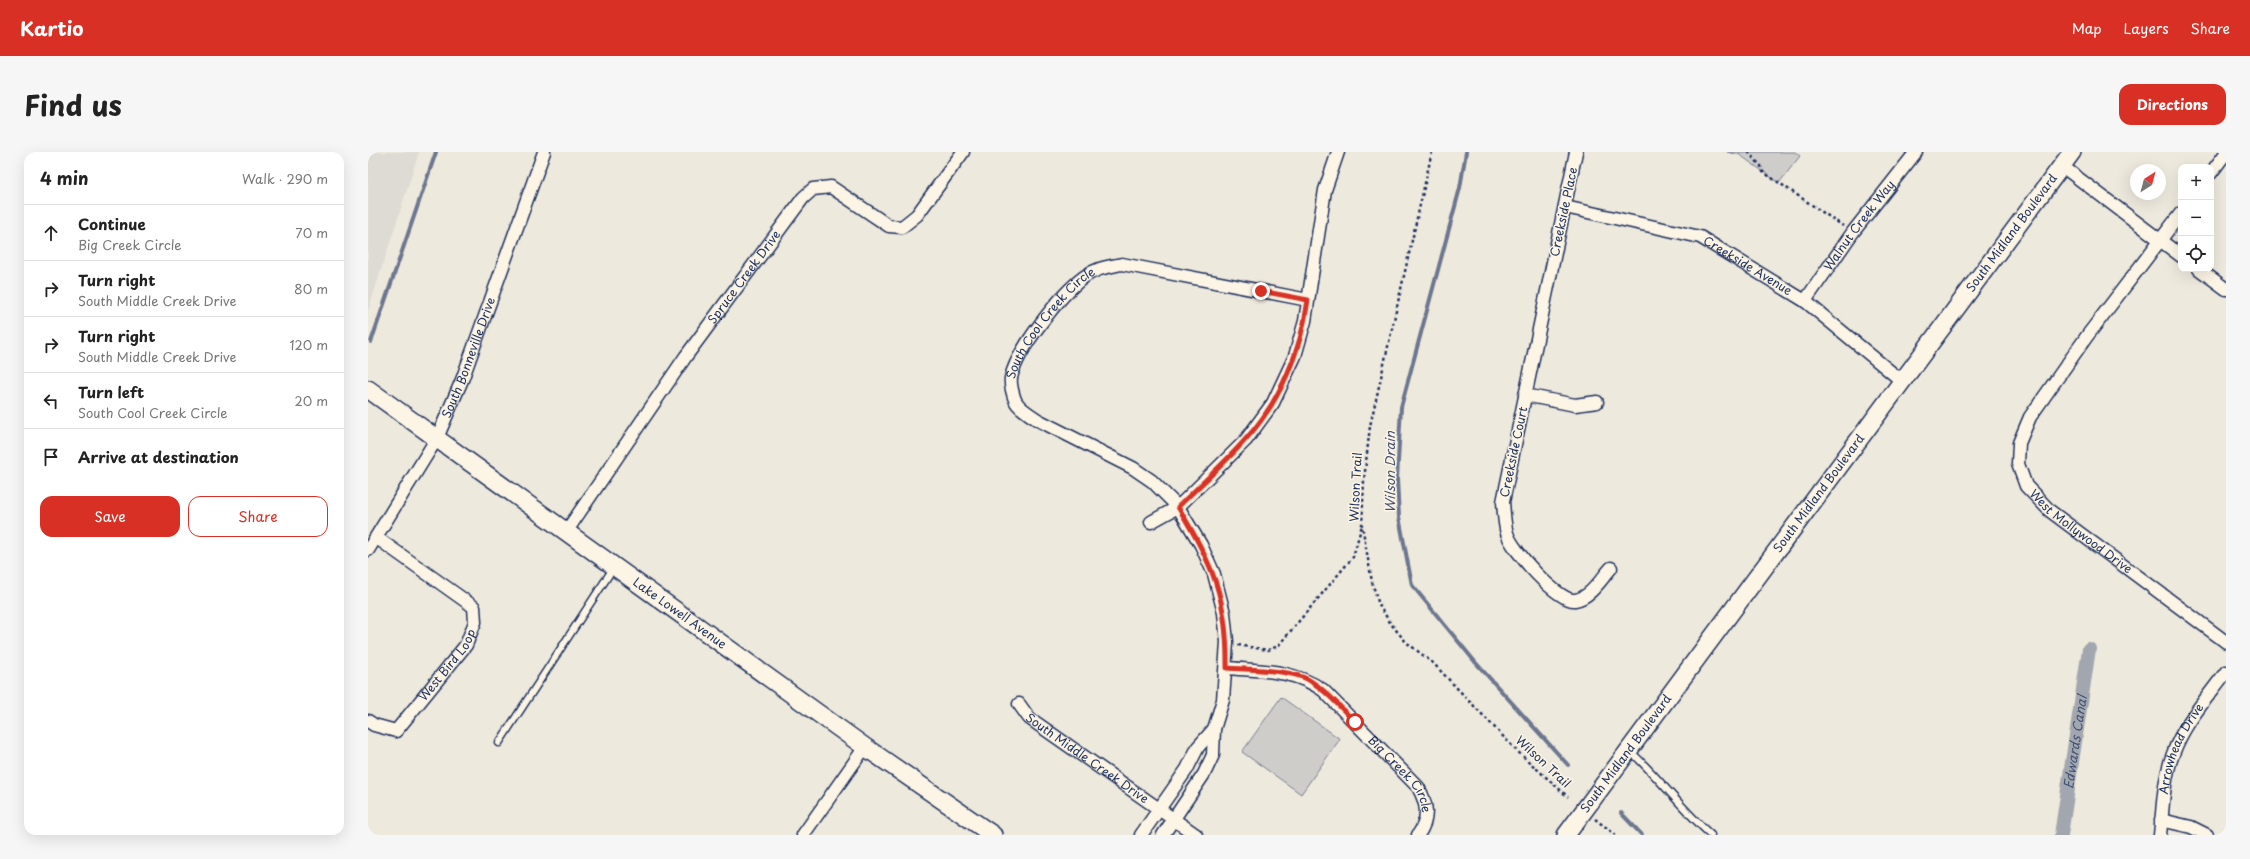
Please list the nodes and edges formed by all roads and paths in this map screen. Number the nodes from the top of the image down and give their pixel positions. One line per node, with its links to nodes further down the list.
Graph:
1 (544, 152): 26 (street, South Bonneville Drive)
2 (963, 152): 30 (street, Spruce Creek Drive)
3 (1338, 152): 20 (street)
4 (1432, 152): 29 (path, Wilson Trail)
5 (1576, 152): 12 (street, Creekside Place)
6 (1748, 152): 14 (path)
7 (1916, 152): 14 (street, Walnut Creek Way)
8 (2072, 152): 10 (main road, South Midland Boulevard)
9 (2226, 153): 11 (street)
10 (2062, 166): 15 (street); 22 (main road, South Midland Boulevard)
11 (2214, 169)
12 (1565, 206): 18 (street, Creekside Place); 21 (street, Creekside Avenue)
13 (2178, 217): 15 (street, West Mollywood Drive)
14 (1853, 232): 21 (street, Walnut Creek Way)
15 (2161, 240): 16 (street); 36 (street, West Mollywood Drive)
16 (2178, 254)
17 (2203, 272): 19 (street)
18 (1551, 273): 24 (street, Creekside Court)
19 (2226, 289)
20 (1308, 300): 27 (street); 27 (street, South Cool Creek Circle)
21 (1805, 300): 22 (street, Creekside Avenue)
22 (1903, 382): 44 (main road, South Midland Boulevard)
23 (368, 389): 26 (main road, Lake Lowell Avenue)
24 (1525, 395): 25 (street); 34 (street, Creekside Court)
25 (1597, 402)
26 (437, 438): 30 (main road, Lake Lowell Avenue); 31 (street, South Bonneville Drive)
27 (1178, 507): 28 (street); 35 (street, South Middle Creek Drive)
28 (1151, 522)
29 (1362, 525): 35 (path); 45 (path, Wilson Trail)
30 (566, 532): 33 (main road, Lake Lowell Avenue)
31 (377, 538): 32 (street, South Bonneville Drive); 40 (street, West Bird Loop)
32 (368, 550)
33 (614, 567): 42 (lane); 43 (main road, Lake Lowell Avenue)
34 (1611, 568)
35 (1227, 642): 37 (street, South Middle Creek Drive)
36 (2226, 642)
37 (1227, 668): 41 (street, South Middle Creek Drive); 55 (street, Big Creek Circle)
38 (2226, 672): 49 (street, Arrowhead Drive)
39 (1019, 704): 46 (street, South Middle Creek Drive)
40 (368, 720)
41 (1214, 729): 46 (street, South Middle Creek Drive); 47 (street, South Middle Creek Drive)
42 (499, 743)
43 (865, 747): 50 (street); 51 (main road, Lake Lowell Avenue)
44 (1628, 749): 56 (main road, South Midland Boulevard); 58 (lane)
45 (1568, 797)
46 (1160, 809): 47 (street); 52 (street, South Middle Creek Drive)
47 (1174, 819): 53 (street, South Middle Creek Drive); 54 (street)
48 (1595, 819): 57 (path)
49 (2161, 820): 59 (street, Arrowhead Drive); 60 (street)
50 (803, 835)
51 (993, 835)
52 (1141, 835)
53 (1163, 835)
54 (1196, 835)
55 (1418, 835)
56 (1566, 835)
57 (1616, 835)
58 (1711, 835)
59 (2160, 835)
60 (2207, 835)

